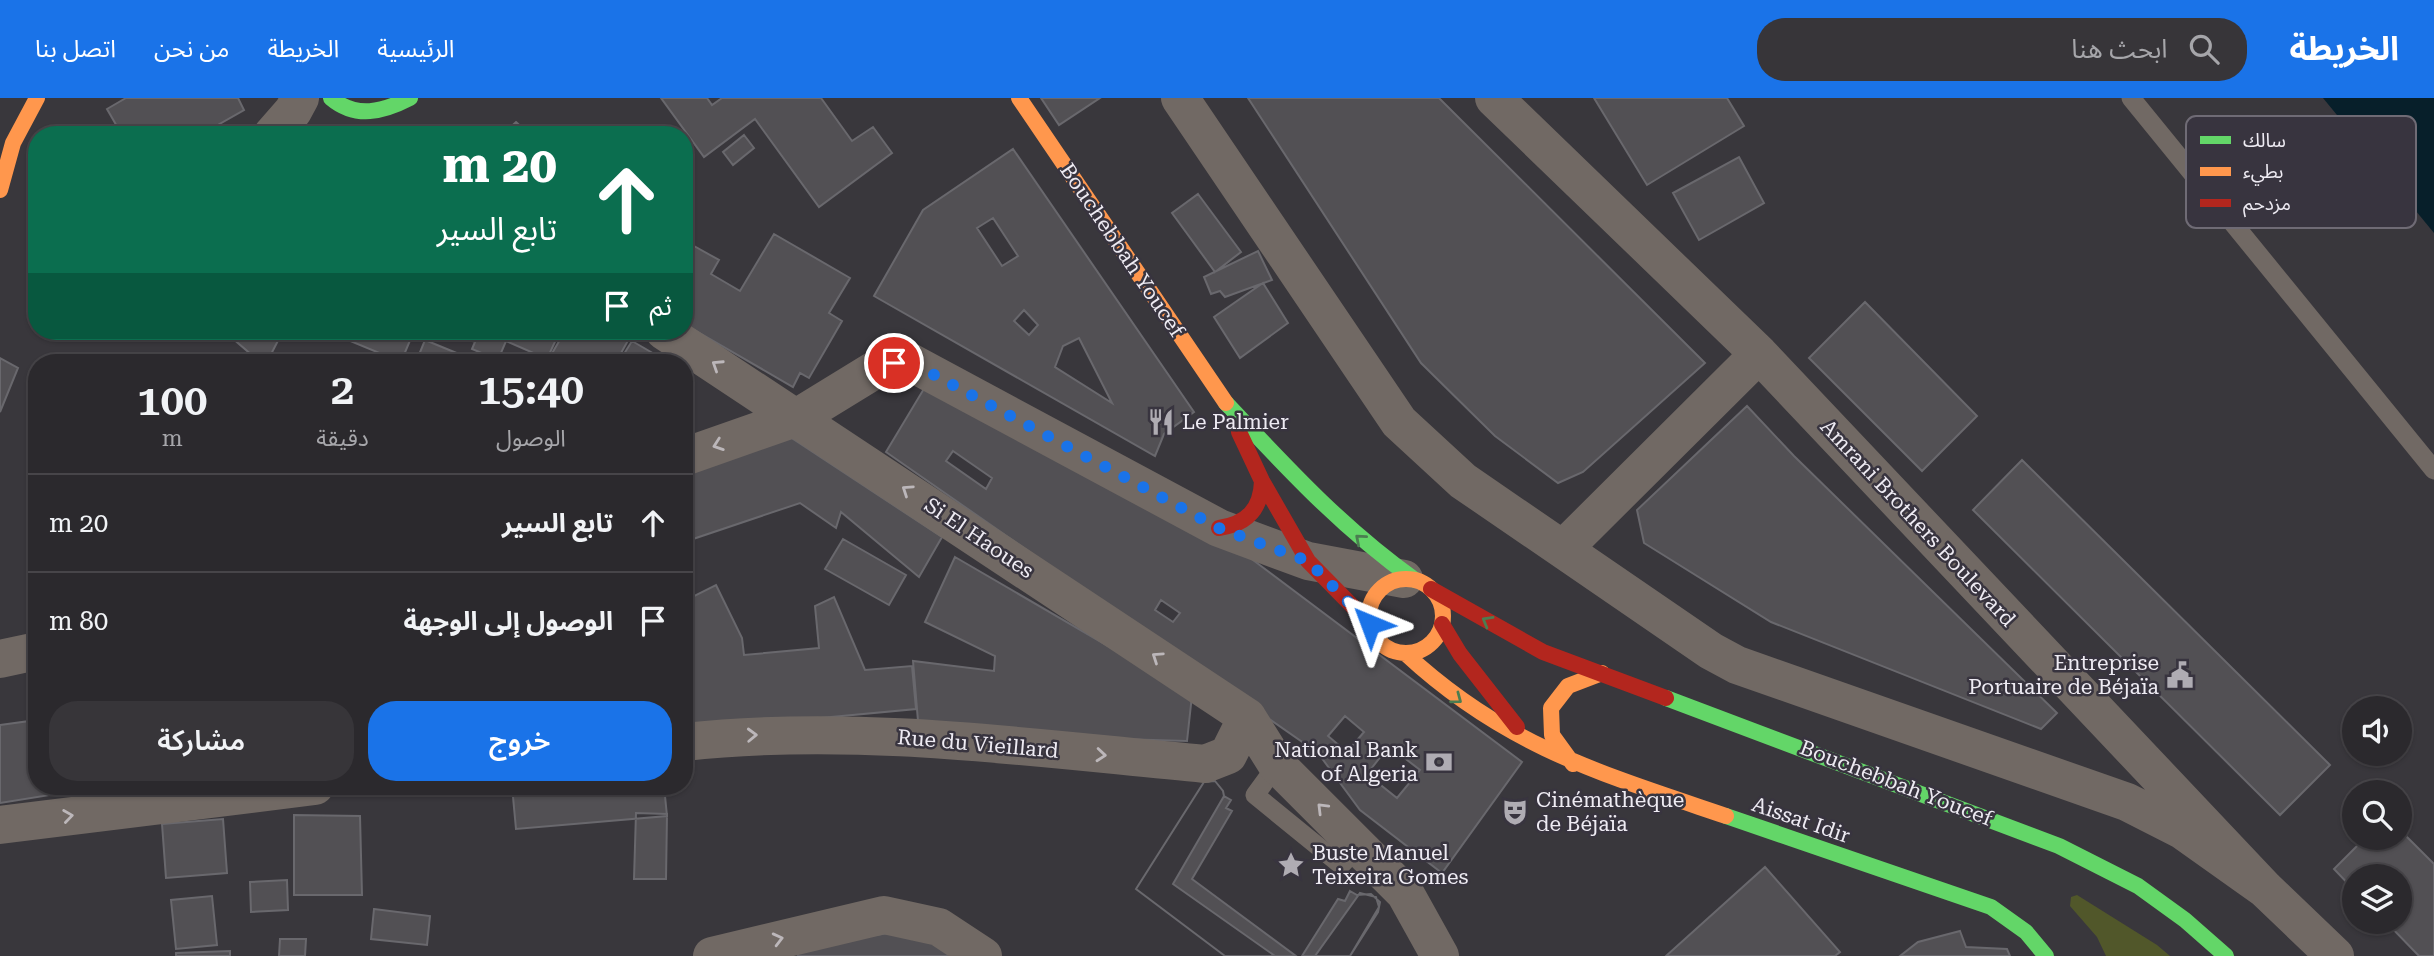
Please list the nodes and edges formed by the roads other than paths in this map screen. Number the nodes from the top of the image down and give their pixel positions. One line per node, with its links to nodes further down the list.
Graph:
1 (37, 98): 11 (main road)
2 (300, 98): 9 (street)
3 (410, 98): 8 (main road)
4 (1019, 98): 15 (main road, Bouchebbah Youcef)
5 (1180, 98): 21 (street)
6 (1494, 98): 14 (street, Amrani Brothers Boulevard)
7 (2131, 98): 10 (lane)
8 (358, 115)
9 (280, 126)
10 (2186, 166)
11 (0, 190)
12 (2237, 228): 18 (lane)
13 (678, 340): 16 (street, Si El Haoues, one-way to 13)
14 (1759, 354): 21 (street); 40 (street, Amrani Brothers Boulevard)
15 (1225, 402): 19 (main road, Bouchebbah Youcef); 23 (main road, Bouchebbah Youcef, one-way to 15)
16 (798, 417): 17 (street, one-way to 17); 20 (street); 34 (street, Si El Haoues, one-way to 16)
17 (693, 454)
18 (2434, 470)
19 (1262, 481): 20 (main road); 22 (main road, Bouchebbah Youcef)
20 (1219, 528): 22 (street)
21 (1563, 549): 40 (street)
22 (1308, 561): 23 (street, Bouchebbah Youcef); 24 (main road, Bouchebbah Youcef)
23 (1417, 583): 24 (main road); 25 (main road); 27 (main road, Bouchebbah Youcef, one-way to 23)
24 (1370, 624): 26 (main road)
25 (1442, 624): 26 (main road); 30 (main road, Aissat Idir)
26 (1412, 652): 30 (main road); 36 (main road, Aissat Idir, one-way to 36)
27 (1543, 652): 28 (main road, Bouchebbah Youcef); 33 (main road, Bouchebbah Youcef)
28 (1516, 653)
29 (28, 654): 32 (street)
30 (1460, 654): 31 (main road); 36 (main road, Aissat Idir)
31 (1488, 654)
32 (0, 659)
33 (1602, 673): 37 (main road); 45 (main road, Bouchebbah Youcef)
34 (1247, 717): 35 (street, Rue du Vieillard, one-way to 34); 43 (street, Si El Haoues)
35 (693, 741)
36 (1529, 743): 37 (main road, Aissat Idir)
37 (1574, 766): 44 (main road, Aissat Idir)
38 (242, 795): 39 (street, one-way to 38)
39 (0, 825)
40 (2266, 889): 46 (street, Amrani Brothers Boulevard)
41 (712, 956): 42 (street, one-way to 42)
42 (983, 956)
43 (1440, 956)
44 (2046, 956)
45 (2226, 956)
46 (2335, 956)

